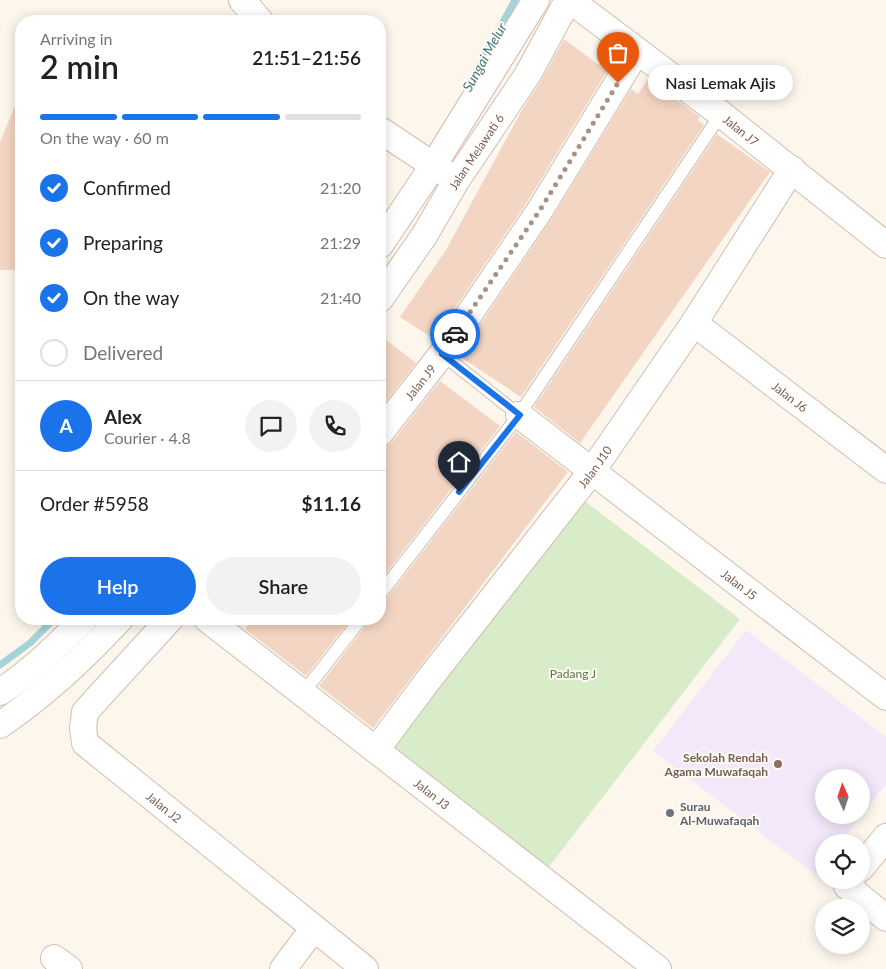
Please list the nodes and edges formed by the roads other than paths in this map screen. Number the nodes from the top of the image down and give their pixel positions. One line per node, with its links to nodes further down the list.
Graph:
1 (242, 0): 4 (street)
2 (536, 0): 8 (street)
3 (569, 0): 5 (street, Jalan J7); 10 (street, Jalan Melawati 6)
4 (255, 15)
5 (637, 51): 6 (street, Jalan J7); 15 (street, Jalan J9)
6 (721, 114): 9 (street, Jalan J7); 16 (lane)
7 (386, 134): 8 (street)
8 (433, 166): 10 (street); 11 (street)
9 (792, 169): 12 (street, Jalan J7); 14 (street, Jalan J10)
10 (456, 181): 13 (street, Jalan Melawati 6)
11 (386, 235)
12 (886, 245)
13 (386, 290)
14 (694, 322): 18 (street, Jalan J6); 19 (street, Jalan J10)
15 (442, 354): 16 (lane); 17 (street, Jalan J9)
16 (520, 415): 19 (street, Jalan J5); 20 (lane)
17 (386, 425)
18 (886, 470)
19 (592, 471): 28 (street, Jalan J5); 30 (street, Jalan J10)
20 (386, 586)
21 (78, 625): 26 (street)
22 (114, 625): 29 (street)
23 (165, 625): 35 (street, Jalan J2)
24 (224, 625): 27 (street, Jalan J3)
25 (356, 625): 27 (lane)
26 (6, 688)
27 (303, 693): 30 (street, Jalan J3)
28 (886, 698)
29 (0, 725)
30 (376, 750): 36 (street, Jalan J3)
31 (886, 836): 32 (street)
32 (870, 856)
33 (851, 889): 34 (street)
34 (886, 918)
35 (314, 928): 37 (street); 38 (street, Jalan J2)
36 (650, 966)
37 (283, 969)
38 (365, 969)

